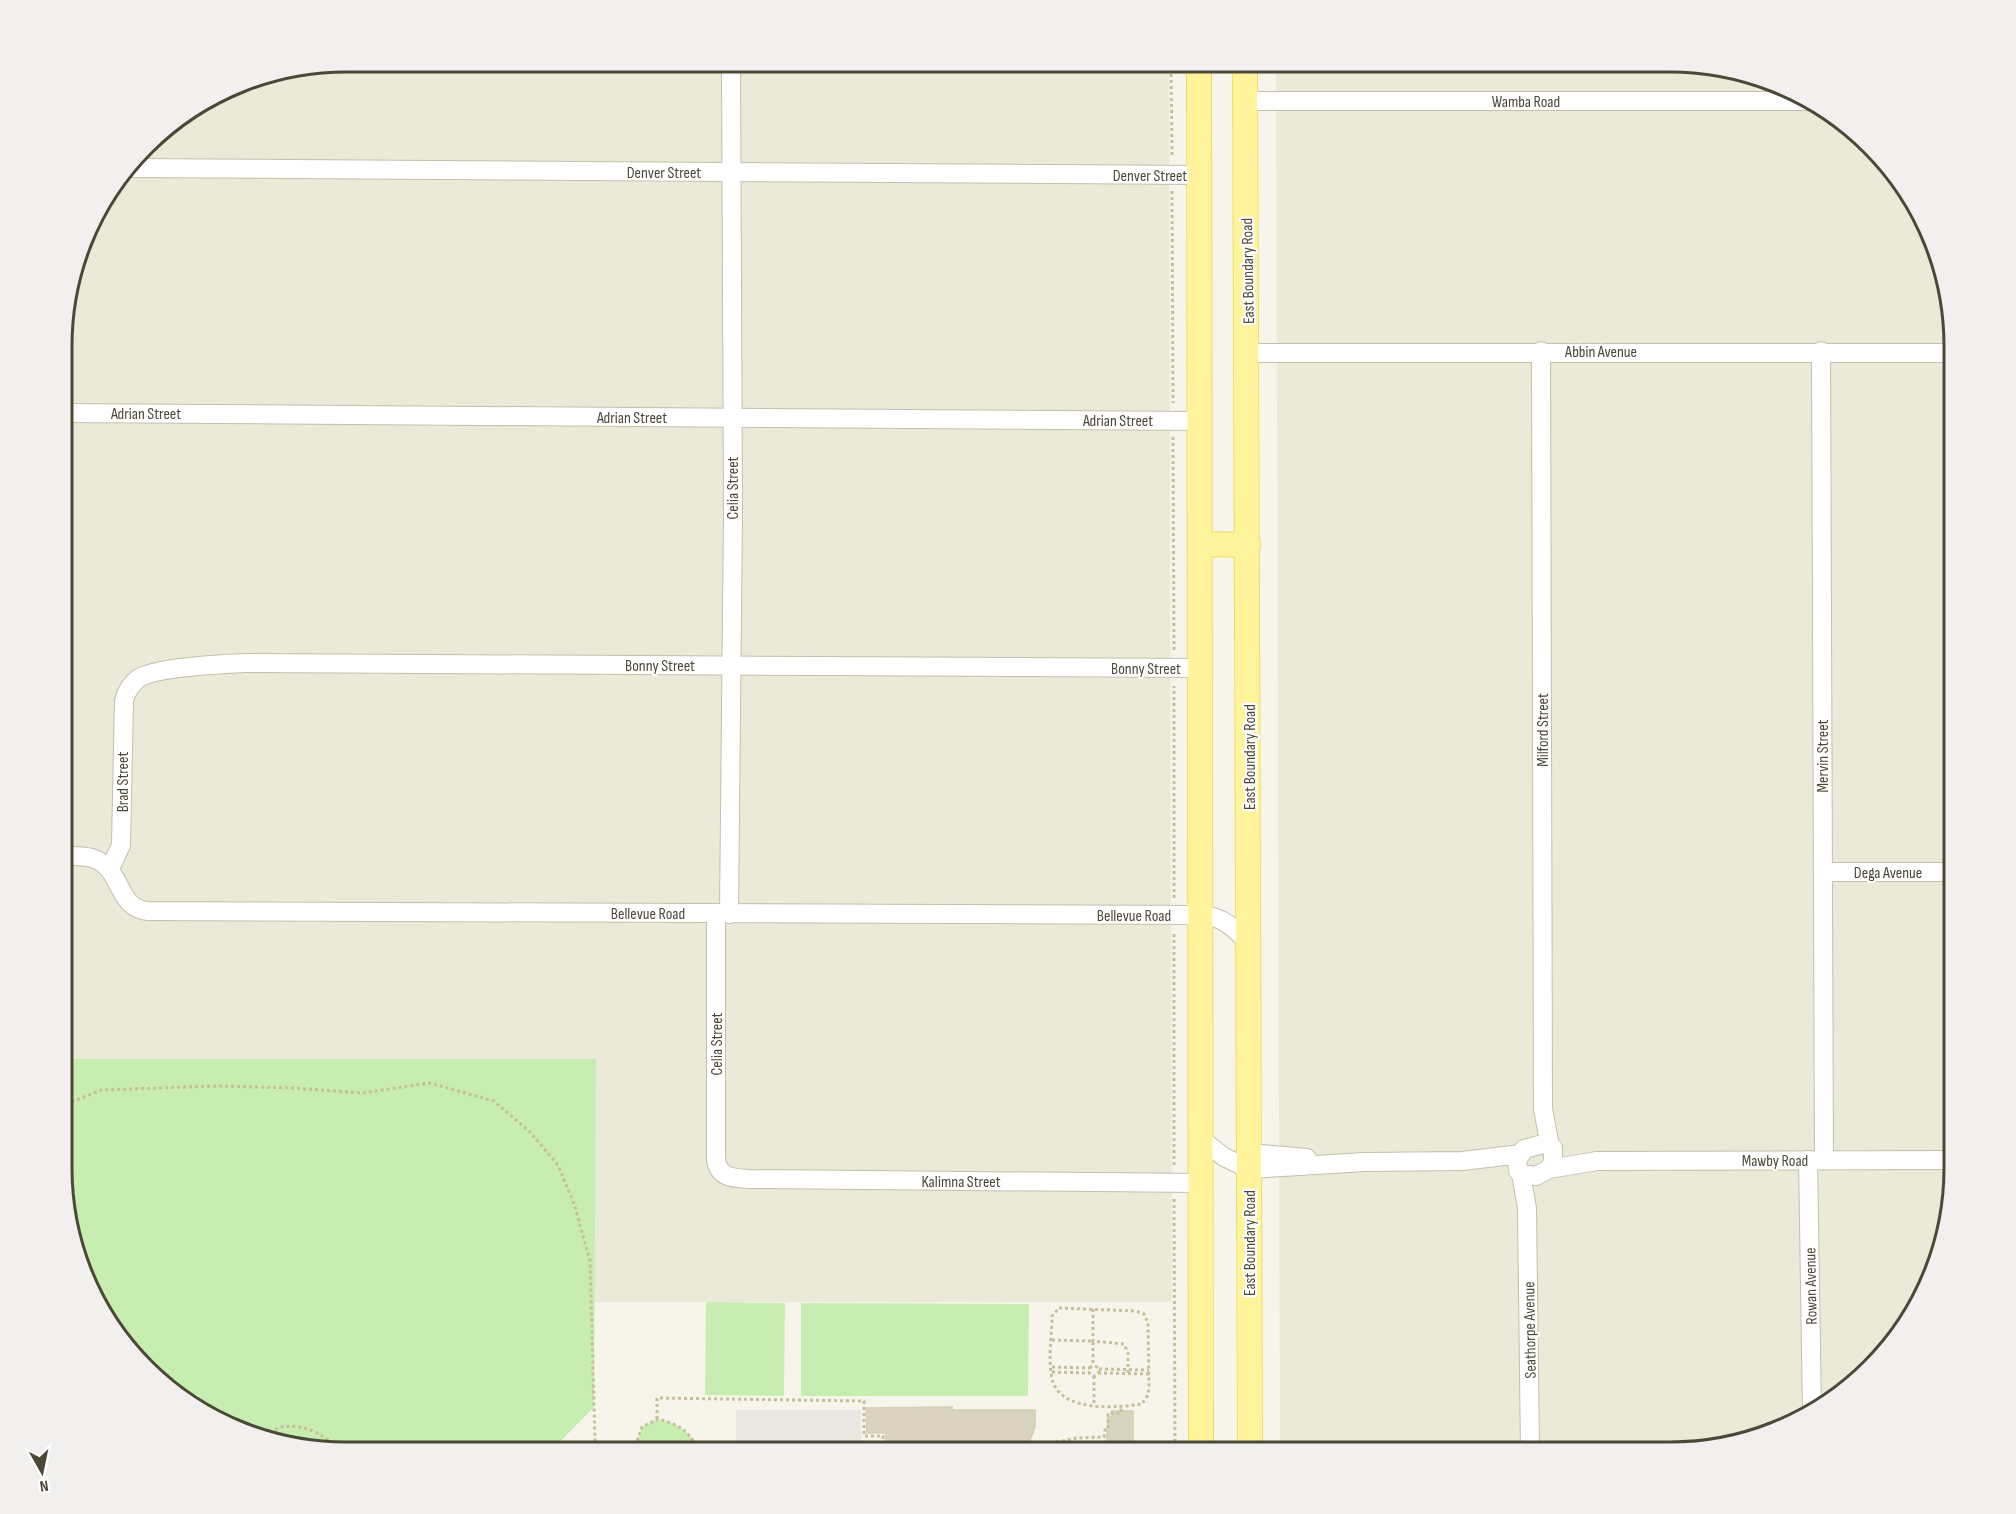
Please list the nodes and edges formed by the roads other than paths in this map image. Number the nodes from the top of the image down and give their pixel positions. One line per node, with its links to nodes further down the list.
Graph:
1 (730, 72): 7 (street, Celia Street)
2 (1199, 72): 8 (main road)
3 (1245, 72): 5 (main road, East Boundary Road)
4 (1778, 94): 5 (street, Wamba Road)
5 (1245, 101): 11 (main road, East Boundary Road)
6 (138, 168): 7 (street, Denver Street)
7 (731, 172): 8 (street, Denver Street); 14 (street, Celia Street)
8 (1199, 175): 15 (main road)
9 (1541, 351): 10 (street, Abbin Avenue); 11 (street, Abbin Avenue); 29 (street, Milford Street)
10 (1821, 351): 12 (street, Abbin Avenue); 23 (street, Mervin Street)
11 (1248, 352): 17 (main road, East Boundary Road)
12 (1944, 353)
13 (72, 413): 14 (street, Adrian Street)
14 (732, 417): 15 (street, Adrian Street); 18 (street, Celia Street)
15 (1200, 420): 16 (main road)
16 (1201, 544): 17 (main road); 19 (main road)
17 (1248, 545): 27 (main road, East Boundary Road)
18 (732, 666): 19 (street, Bonny Street); 20 (street, Bonny Street); 25 (street, Celia Street)
19 (1202, 668): 26 (main road)
20 (126, 692): 22 (street, Brad Street)
21 (72, 856): 22 (street)
22 (110, 869): 25 (street, Bellevue Road)
23 (1822, 872): 24 (street, Dega Avenue); 30 (street, Mervin Street)
24 (1944, 872)
25 (723, 914): 26 (street, Bellevue Road); 33 (street, Celia Street)
26 (1202, 915): 27 (street, Bellevue Road); 28 (main road)
27 (1250, 944): 32 (main road, East Boundary Road)
28 (1201, 1139): 32 (street, Mawby Road); 34 (main road)
29 (1535, 1160): 30 (street, Mawby Road); 32 (street, Mawby Road); 38 (street, Seathorpe Avenue)
30 (1816, 1160): 31 (street, Mawby Road); 35 (street, Rowan Avenue)
31 (1944, 1160)
32 (1249, 1161): 37 (main road, East Boundary Road)
33 (722, 1173): 34 (street, Kalimna Street)
34 (1200, 1183): 36 (main road)
35 (1812, 1402)
36 (1201, 1442)
37 (1250, 1442)
38 (1530, 1442)

